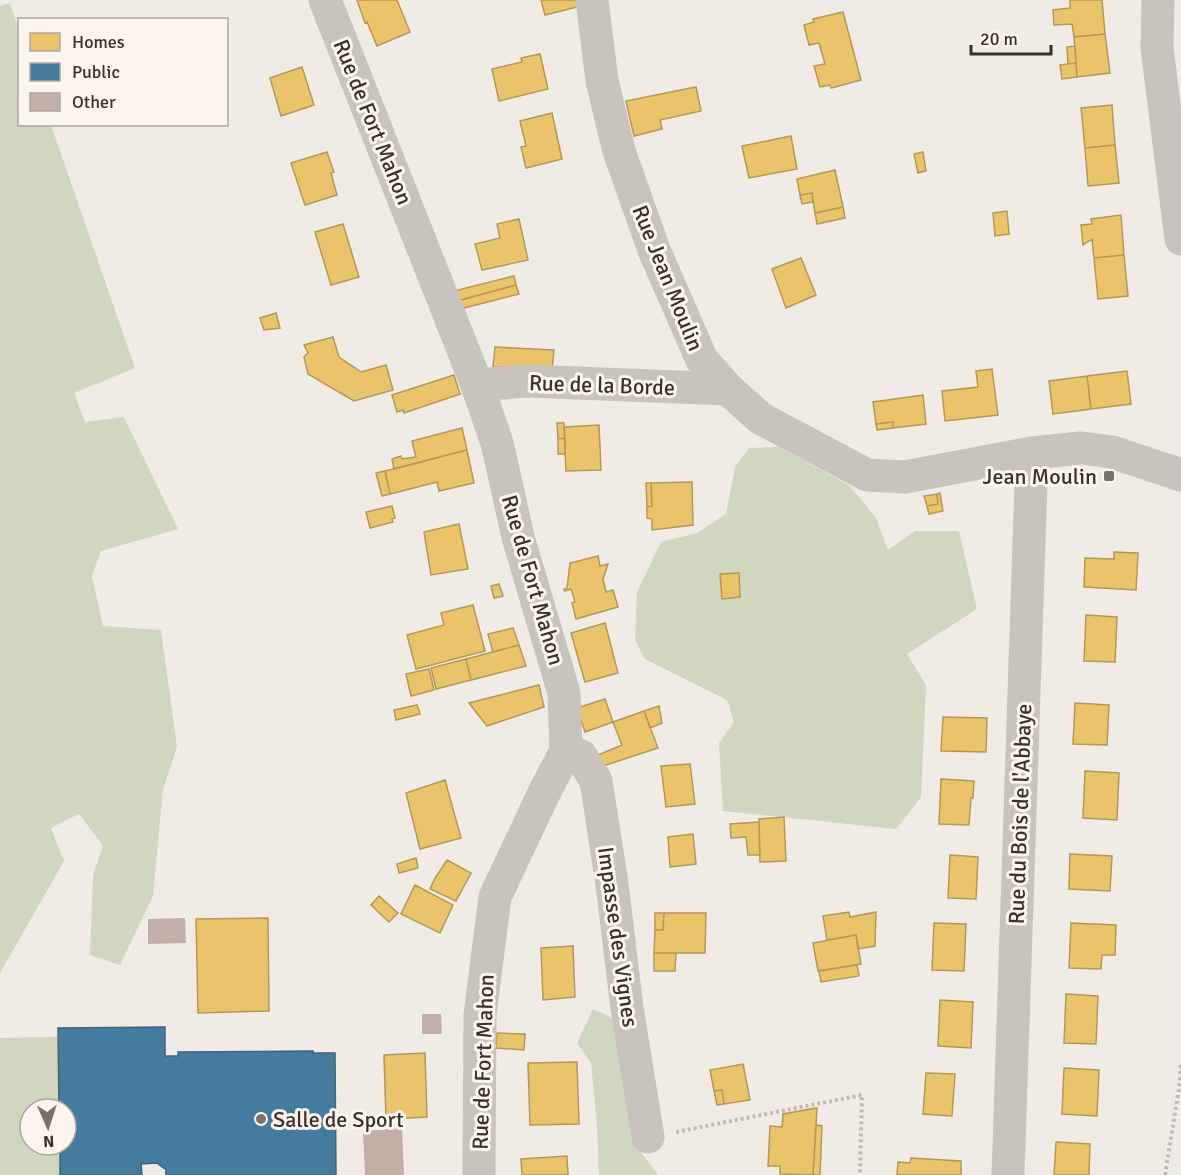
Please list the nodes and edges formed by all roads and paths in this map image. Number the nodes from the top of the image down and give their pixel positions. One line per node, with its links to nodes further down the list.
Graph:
1 (325, 0): 5 (street, Rue de Fort Mahon)
2 (592, 0): 6 (street, Rue Jean Moulin)
3 (1158, 0): 4 (street)
4 (1181, 239)
5 (477, 385): 6 (street, Rue de la Borde); 9 (street, Rue de Fort Mahon)
6 (728, 389): 7 (street, Rue Jean Moulin)
7 (1032, 453): 8 (street, Rue Jean Moulin); 14 (street, Rue du Bois de l'Abbaye)
8 (1181, 475)
9 (566, 751): 11 (street, Impasse des Vignes); 12 (street, Rue de Fort Mahon)
10 (1181, 1064): 15 (path)
11 (648, 1137): 13 (path)
12 (479, 1175)
13 (860, 1175)
14 (1008, 1175)
15 (1165, 1175)

